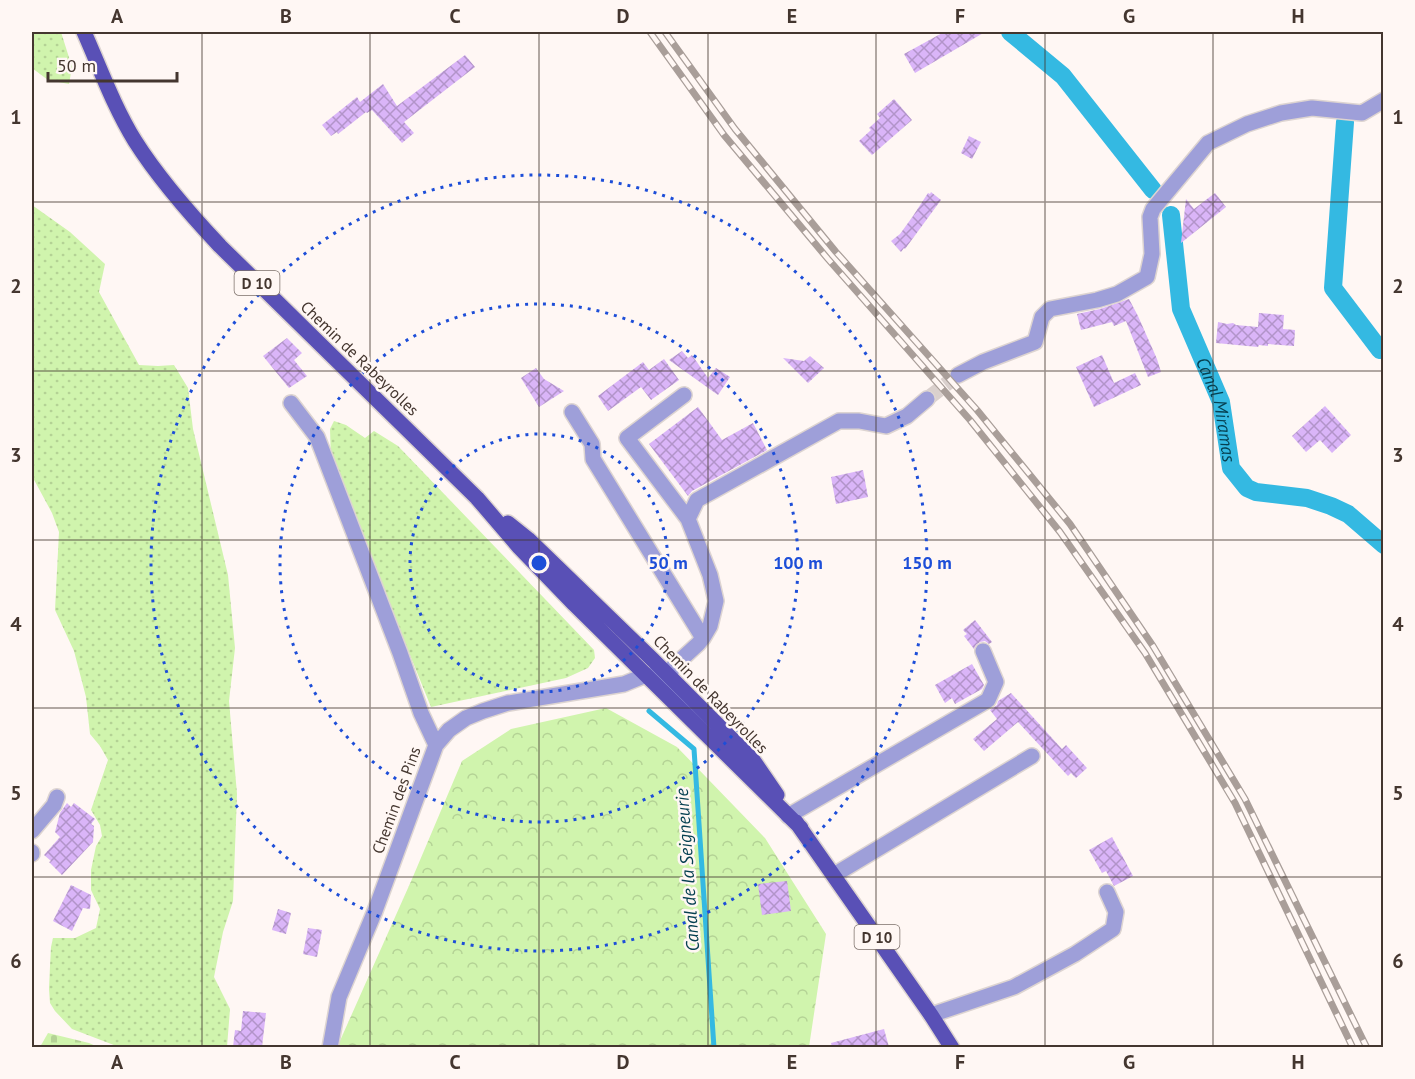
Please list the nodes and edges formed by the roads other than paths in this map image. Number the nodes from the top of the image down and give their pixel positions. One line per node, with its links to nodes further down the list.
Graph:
1 (84, 32): 8 (main road, Chemin de Rabeyrolles / D 10)
2 (1383, 100): 3 (street)
3 (957, 375)
4 (684, 395): 9 (street)
5 (927, 399): 9 (street)
6 (291, 403): 14 (street)
7 (572, 412): 10 (street)
8 (477, 498): 12 (main road, Chemin de Rabeyrolles / D 10); 12 (main road, Chemin de Rabeyrolles / D 10)
9 (688, 519): 10 (street)
10 (703, 638): 13 (street)
11 (983, 651): 17 (street)
12 (650, 668): 13 (main road, Chemin de Rabeyrolles / D 10); 13 (street); 14 (street, Chemin des Pins)
13 (669, 688): 17 (main road, Chemin de Rabeyrolles / D 10); 17 (main road, Chemin de Rabeyrolles / D 10)
14 (436, 745): 22 (street, Chemin des Pins)
15 (1032, 756): 19 (street)
16 (57, 797): 18 (street)
17 (790, 815): 19 (main road, Chemin de Rabeyrolles / D 10)
18 (32, 831)
19 (834, 875): 21 (main road, Chemin de Rabeyrolles / D 10)
20 (1107, 892): 21 (street)
21 (931, 1015): 23 (main road, Chemin de Rabeyrolles / D 10)
22 (330, 1047)
23 (952, 1047)

